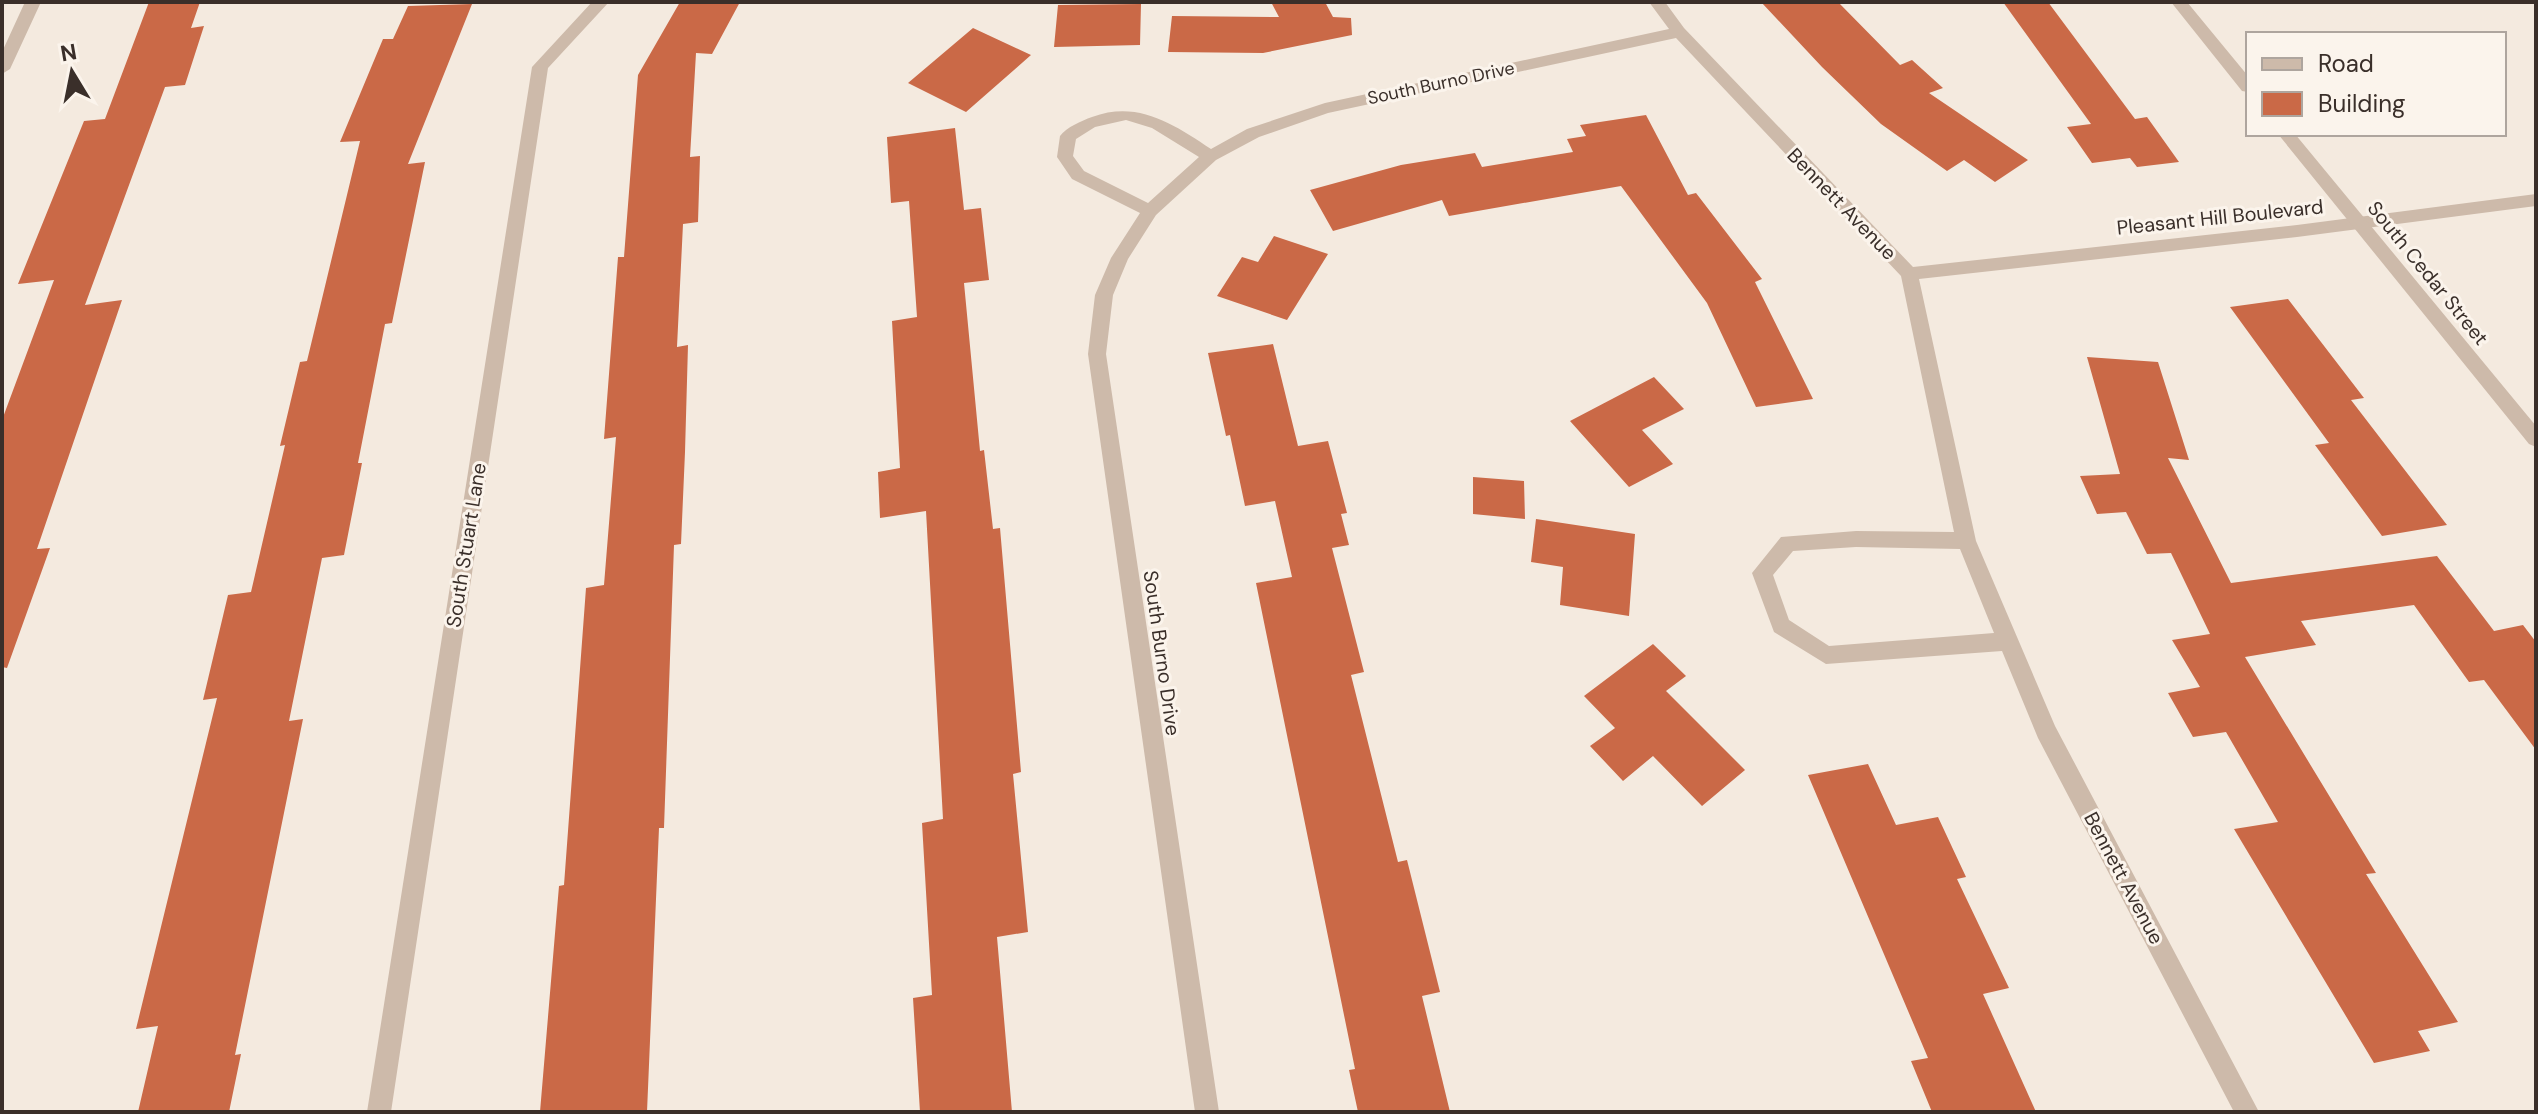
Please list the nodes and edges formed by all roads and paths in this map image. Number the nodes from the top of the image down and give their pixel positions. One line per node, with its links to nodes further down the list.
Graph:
1 (33, 2): 6 (street)
2 (601, 2): 17 (street, South Stuart Lane)
3 (1657, 2): 5 (street, Bennett Avenue)
4 (2179, 2): 7 (street)
5 (1679, 32): 9 (street, South Burno Drive); 13 (street, Bennett Avenue)
6 (2, 69)
7 (2246, 85)
8 (2288, 136): 12 (street, South Cedar Street)
9 (1210, 156): 11 (street, South Burno Drive); 11 (street)
10 (2536, 200): 12 (street, Pleasant Hill Boulevard)
11 (1150, 211): 18 (street, South Burno Drive)
12 (2359, 223): 13 (street, Pleasant Hill Boulevard); 14 (street, South Cedar Street)
13 (1909, 274): 15 (street, Bennett Avenue)
14 (2536, 439)
15 (1966, 541): 16 (street, Bennett Avenue); 16 (street)
16 (2008, 641): 19 (street, Bennett Avenue)
17 (379, 1112)
18 (1207, 1112)
19 (2247, 1112)

